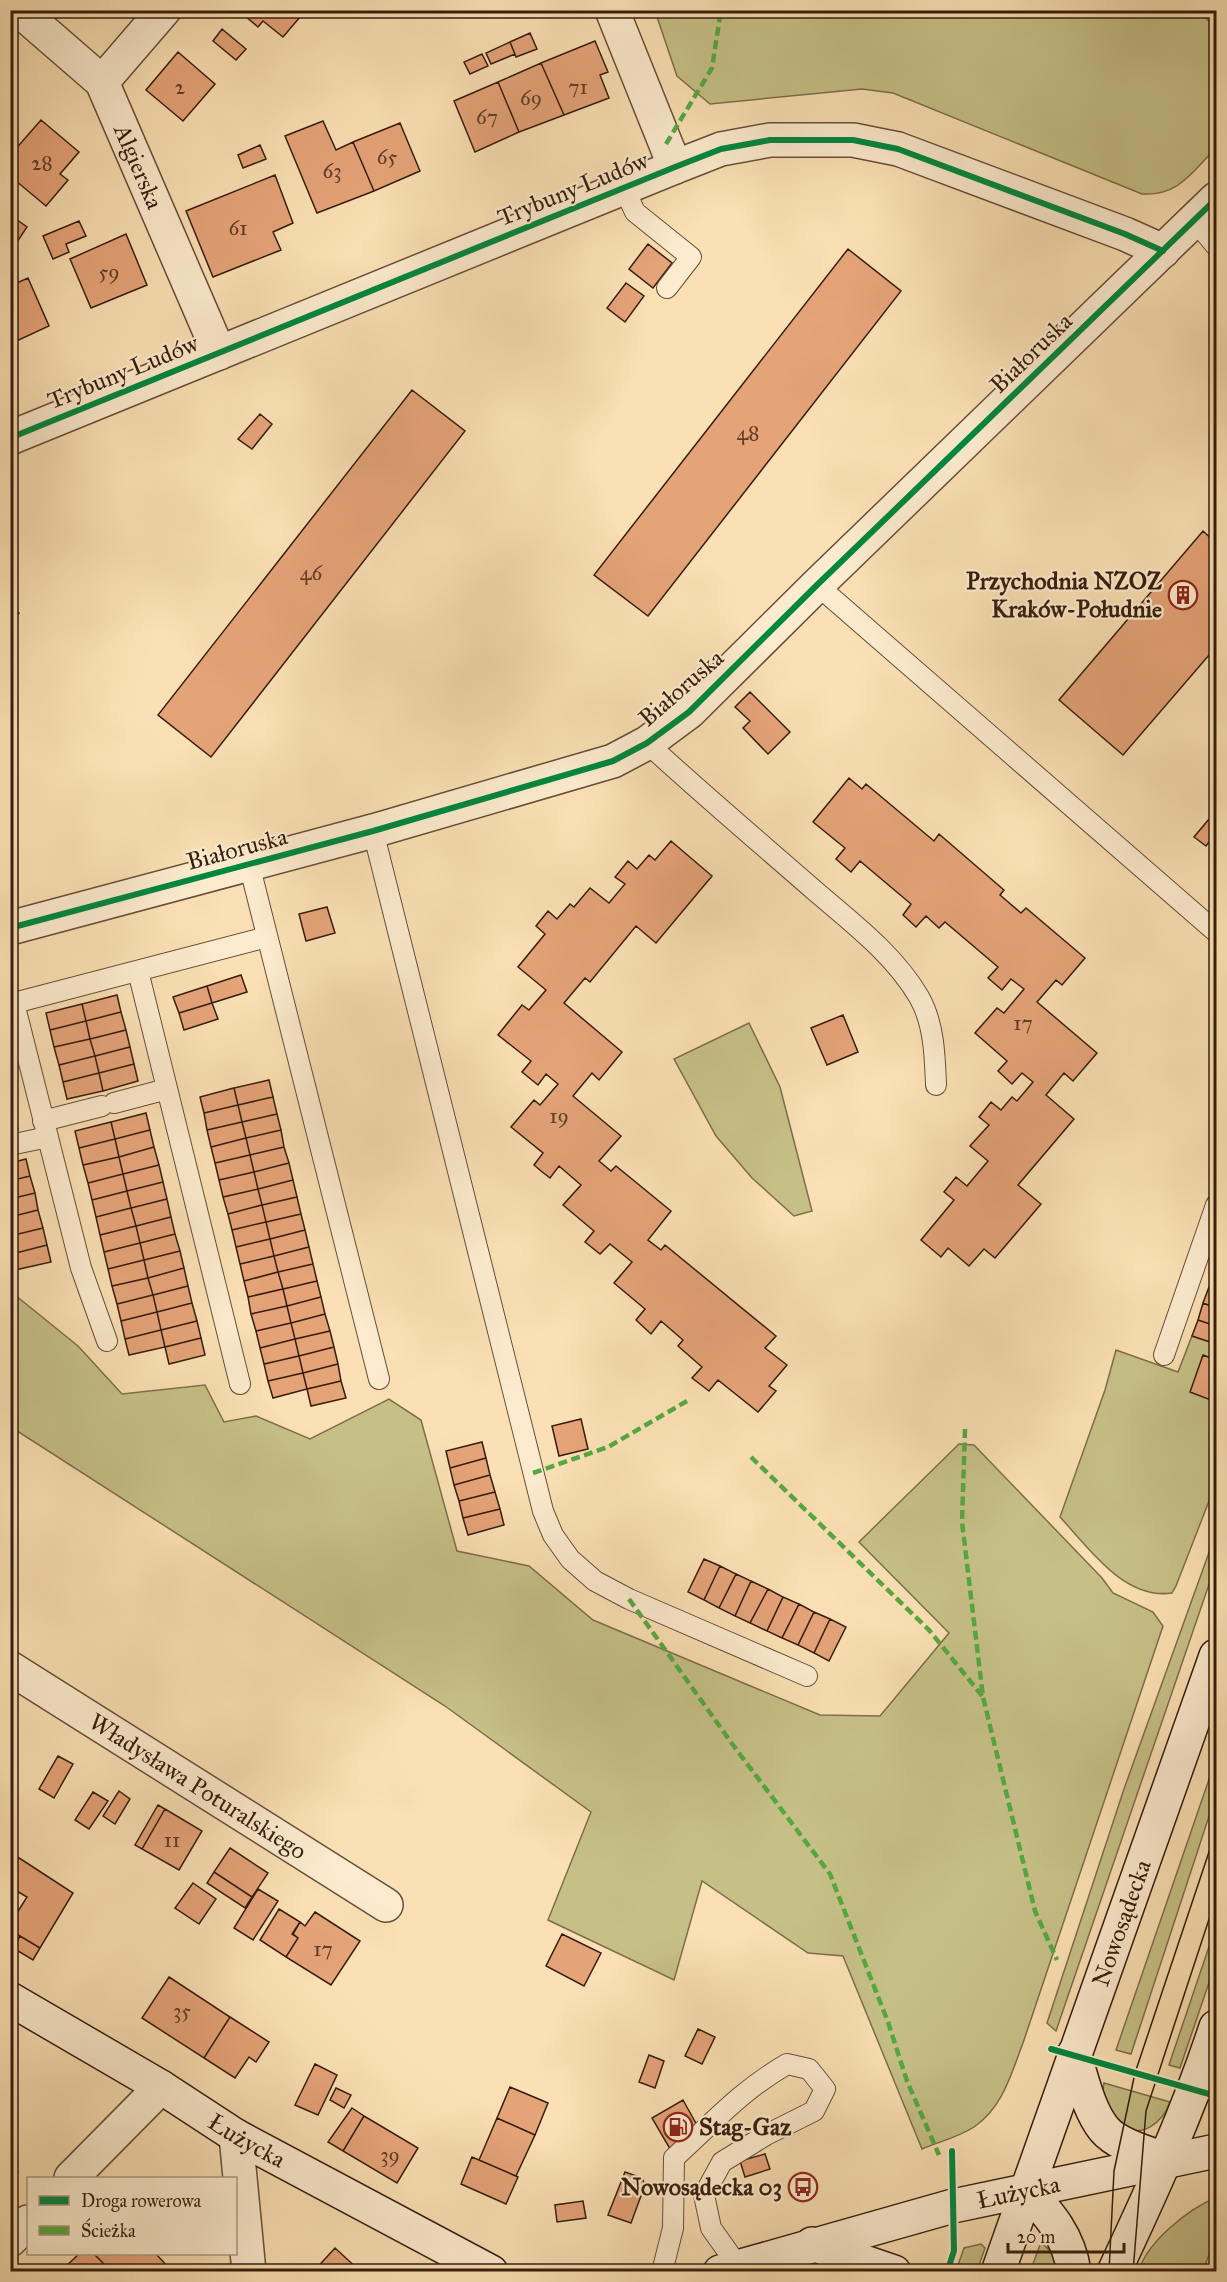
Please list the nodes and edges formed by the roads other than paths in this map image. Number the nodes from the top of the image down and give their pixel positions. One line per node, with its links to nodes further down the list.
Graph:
1 (19, 10): 4 (street, Algierska)
2 (164, 10): 4 (street)
3 (612, 10): 5 (street)
4 (102, 82): 11 (street, Algierska)
5 (675, 167): 6 (street, Trybuny Ludów); 9 (street, Trybuny Ludów)
6 (624, 188): 10 (lane); 11 (street, Trybuny Ludów)
7 (1206, 210): 8 (lane); 9 (street, Białoruska)
8 (1216, 246)
9 (1163, 251): 13 (street, Białoruska)
10 (667, 288)
11 (219, 353): 12 (street, Trybuny Ludów)
12 (10, 438)
13 (817, 585): 14 (street, Białoruska); 18 (lane)
14 (647, 743): 15 (street, Białoruska); 21 (lane)
15 (373, 831): 16 (street, Białoruska); 32 (lane)
16 (249, 864): 17 (street, Białoruska); 19 (lane)
17 (10, 928)
18 (1216, 931)
19 (267, 937): 20 (lane); 28 (lane)
20 (138, 971): 22 (lane); 23 (lane)
21 (936, 1085)
22 (167, 1089): 23 (lane); 29 (lane)
23 (45, 1129): 24 (lane); 26 (lane)
24 (10, 1145)
25 (1216, 1205): 27 (lane)
26 (107, 1341)
27 (1164, 1355)
28 (379, 1379)
29 (240, 1384)
30 (1216, 1656): 36 (street, Nowosądecka)
31 (10, 1668): 33 (street, Władysława Poturalskiego)
32 (807, 1676)
33 (386, 1905)
34 (10, 1999): 37 (street, Łużycka)
35 (1216, 2027): 40 (street)
36 (1074, 2054): 40 (street); 42 (street, Nowosądecka)
37 (161, 2087): 38 (street, Łużycka); 41 (street)
38 (236, 2136): 47 (street); 48 (street, Łużycka)
39 (1216, 2151): 40 (street, Łużycka)
40 (1167, 2160): 42 (street, Łużycka); 53 (street)
41 (72, 2177)
42 (1026, 2189): 45 (street, Łużycka); 51 (street, Nowosądecka); 52 (street)
43 (27, 2223): 44 (street)
44 (10, 2240)
45 (812, 2244): 46 (street, Łużycka); 50 (street)
46 (729, 2269): 49 (lane)
47 (249, 2271)
48 (490, 2271)
49 (662, 2271)
50 (894, 2271)
51 (998, 2271)
52 (1074, 2271)
53 (1114, 2271)

